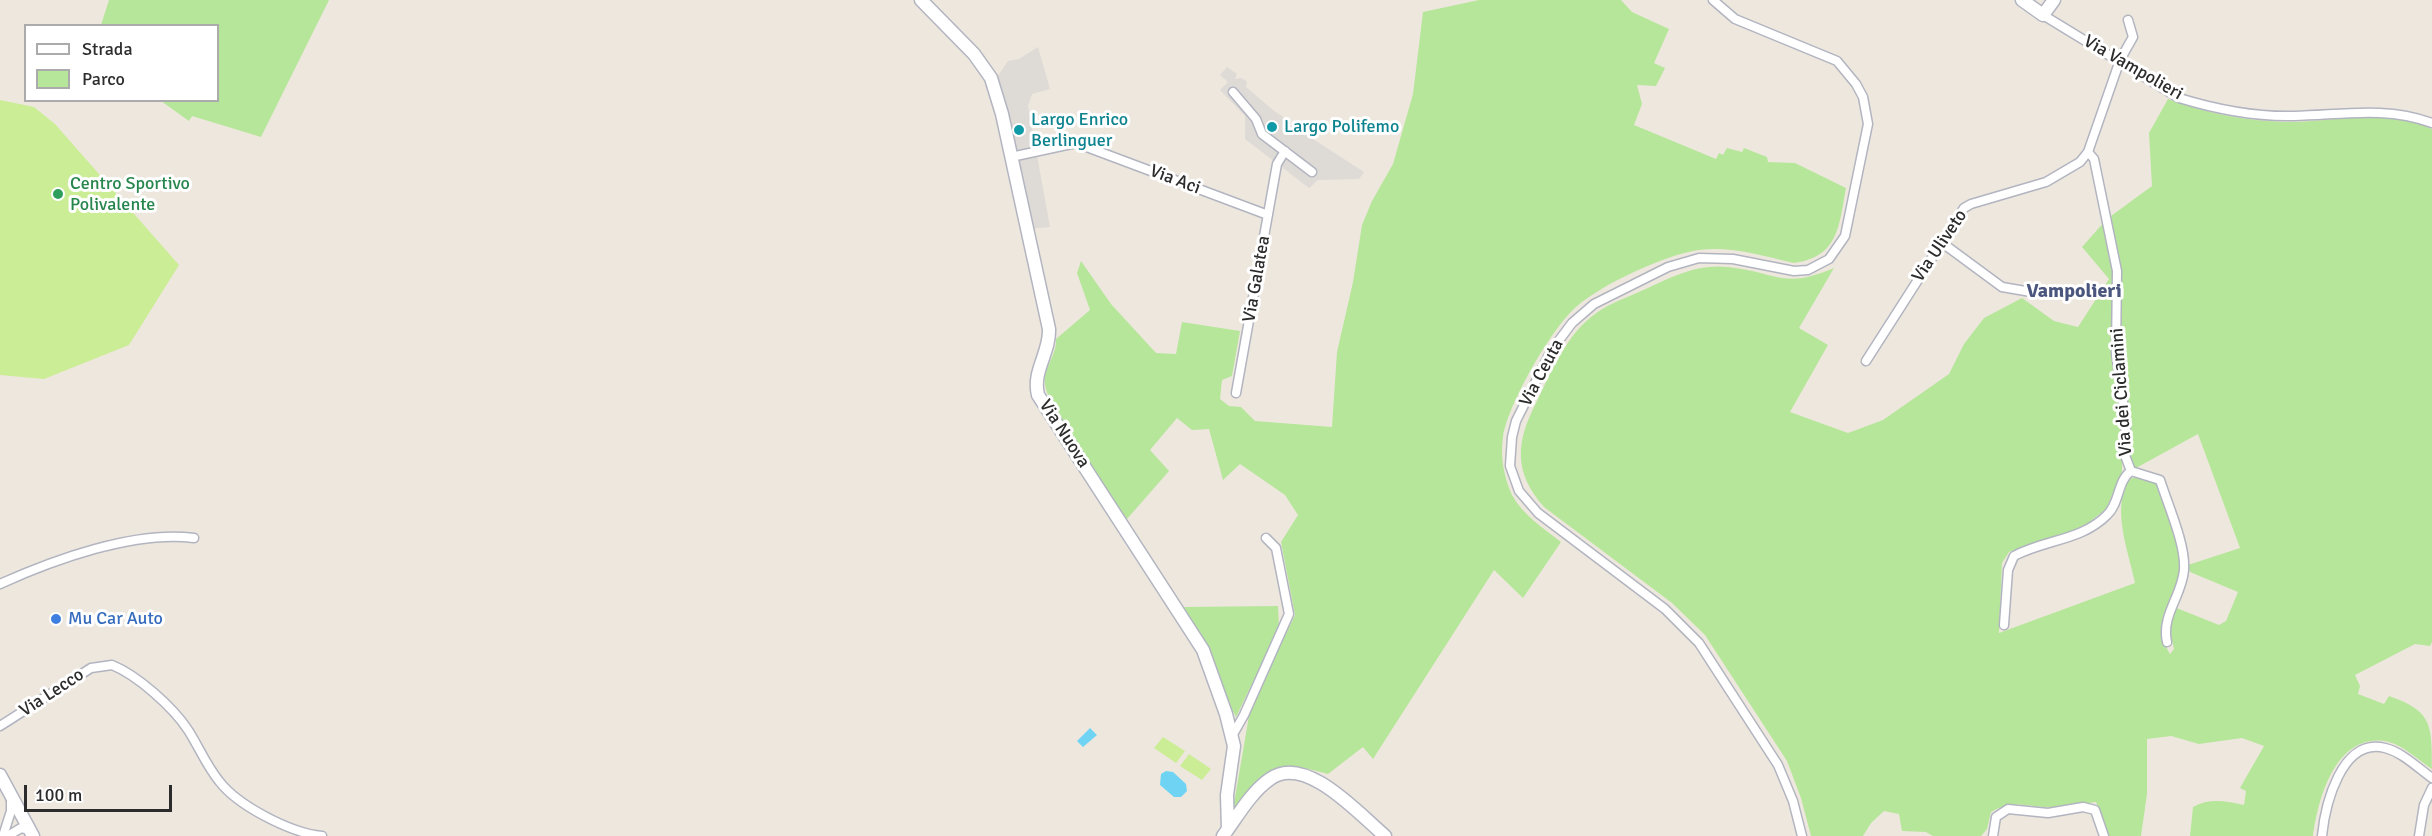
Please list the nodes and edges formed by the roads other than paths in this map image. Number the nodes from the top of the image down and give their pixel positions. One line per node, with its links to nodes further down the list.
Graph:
1 (921, 0): 12 (street, Via Nuova)
2 (1713, 0): 38 (street, Via Ceuta)
3 (2022, 0): 5 (street, Via Vampolieri)
4 (2054, 0): 5 (street)
5 (2043, 15): 7 (street, Via Vampolieri)
6 (2128, 20): 7 (street, Via Uliveto)
7 (2120, 60): 9 (street, Via Vampolieri); 11 (street, Via Uliveto)
8 (1233, 92): 10 (street)
9 (2432, 123)
10 (1285, 151): 13 (street); 14 (street, Via Galatea)
11 (2088, 152): 15 (street, Via Uliveto); 19 (street, Via dei Ciclamini)
12 (1011, 157): 14 (street, Via Aci); 26 (street, Via Nuova)
13 (1312, 172)
14 (1268, 215): 18 (street, Via Galatea)
15 (1941, 242): 16 (street); 17 (street, Via Uliveto)
16 (2037, 293)
17 (1866, 361)
18 (1236, 393)
19 (2131, 471): 23 (street); 24 (street, Via dei Ciclamini)
20 (194, 538): 22 (street)
21 (1266, 538): 26 (street)
22 (0, 584)
23 (2004, 626)
24 (2167, 642)
25 (0, 726): 36 (street, Via Lecco)
26 (1232, 736): 32 (street, Via Nuova)
27 (0, 775): 30 (street)
28 (2432, 778): 42 (street)
29 (2432, 788): 43 (street)
30 (11, 794): 33 (street); 34 (street)
31 (2100, 823): 39 (street); 40 (street); 41 (street)
32 (1226, 832): 37 (street)
33 (29, 834): 35 (street)
34 (3, 836)
35 (8, 836)
36 (322, 836)
37 (1385, 836)
38 (1802, 836)
39 (1993, 836)
40 (2099, 836)
41 (2104, 836)
42 (2322, 836)
43 (2419, 836)

